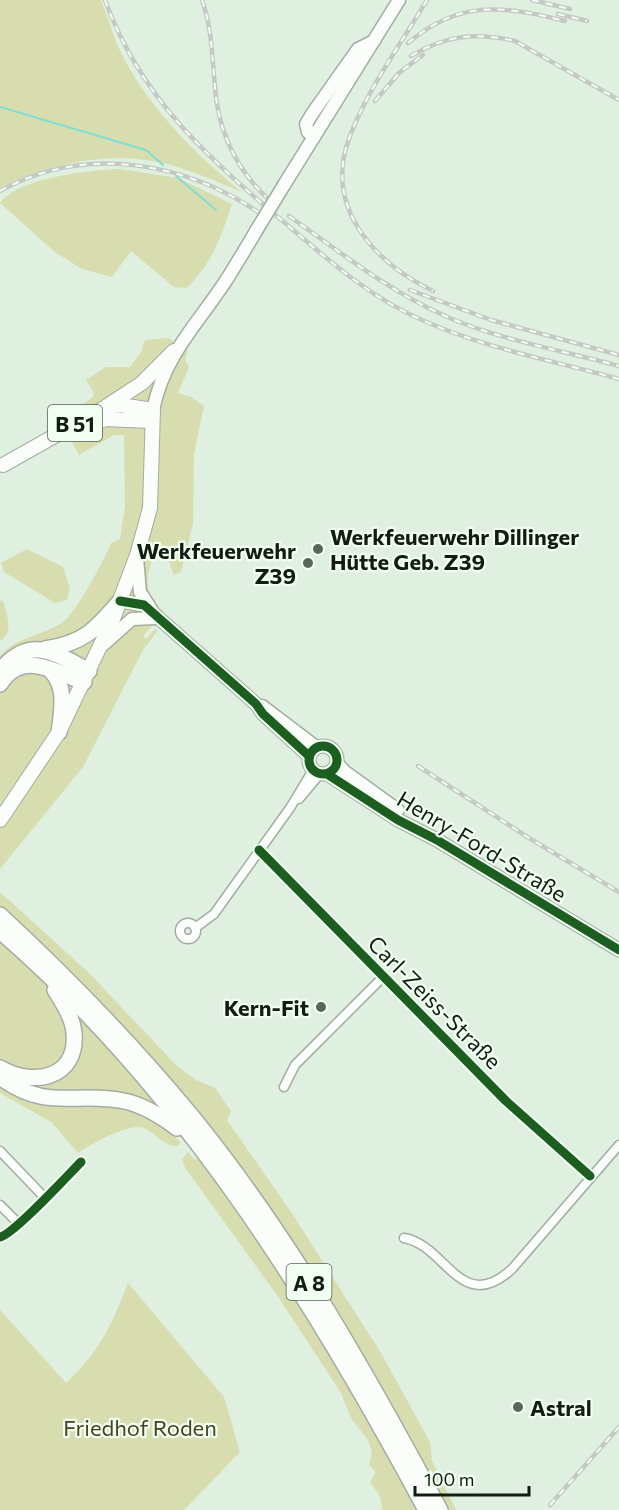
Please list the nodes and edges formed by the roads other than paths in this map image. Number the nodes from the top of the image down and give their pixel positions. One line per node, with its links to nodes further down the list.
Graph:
1 (399, 0): 2 (street, bridge)
2 (174, 351): 3 (main road); 4 (street)
3 (106, 406): 4 (main road, B 51); 5 (main road, B 51)
4 (152, 415): 5 (main road, B 51); 6 (main road)
5 (2, 466)
6 (137, 555): 7 (main road); 8 (street)
7 (120, 601): 8 (street); 9 (highway); 10 (main road)
8 (156, 618): 10 (street); 16 (street)
9 (42, 649): 12 (highway); 13 (highway)
10 (100, 649): 13 (main road)
11 (50, 670): 13 (highway); 14 (highway); 15 (highway)
12 (0, 671)
13 (86, 677): 15 (main road)
14 (0, 684)
15 (59, 732): 19 (main road)
16 (312, 752): 17 (street); 18 (street)
17 (337, 763): 18 (street); 20 (street, Henry-Ford-Straße)
18 (320, 772): 20 (street, Henry-Ford-Straße); 21 (street)
19 (0, 820)
20 (437, 840): 25 (street, Henry-Ford-Straße)
21 (259, 850): 23 (street); 27 (street, Carl-Zeiss-Straße)
22 (0, 915): 31 (highway, A 8)
23 (195, 928)
24 (0, 931): 26 (highway, A 8)
25 (619, 950)
26 (27, 955): 28 (highway); 31 (highway, A 8)
27 (383, 977): 30 (street, Carl-Zeiss-Straße); 36 (street, Carl-Zeiss-Straße)
28 (0, 1068)
29 (0, 1077): 31 (highway)
30 (285, 1087)
31 (186, 1127): 34 (highway, A 8)
32 (619, 1144): 36 (street)
33 (0, 1151): 37 (street)
34 (206, 1151): 42 (highway, A 8); 43 (highway, A 8)
35 (81, 1162): 37 (street)
36 (590, 1176): 41 (street)
37 (45, 1198): 39 (street)
38 (0, 1204): 39 (street)
39 (19, 1224): 40 (street)
40 (0, 1237)
41 (404, 1238)
42 (426, 1510)
43 (440, 1510)

